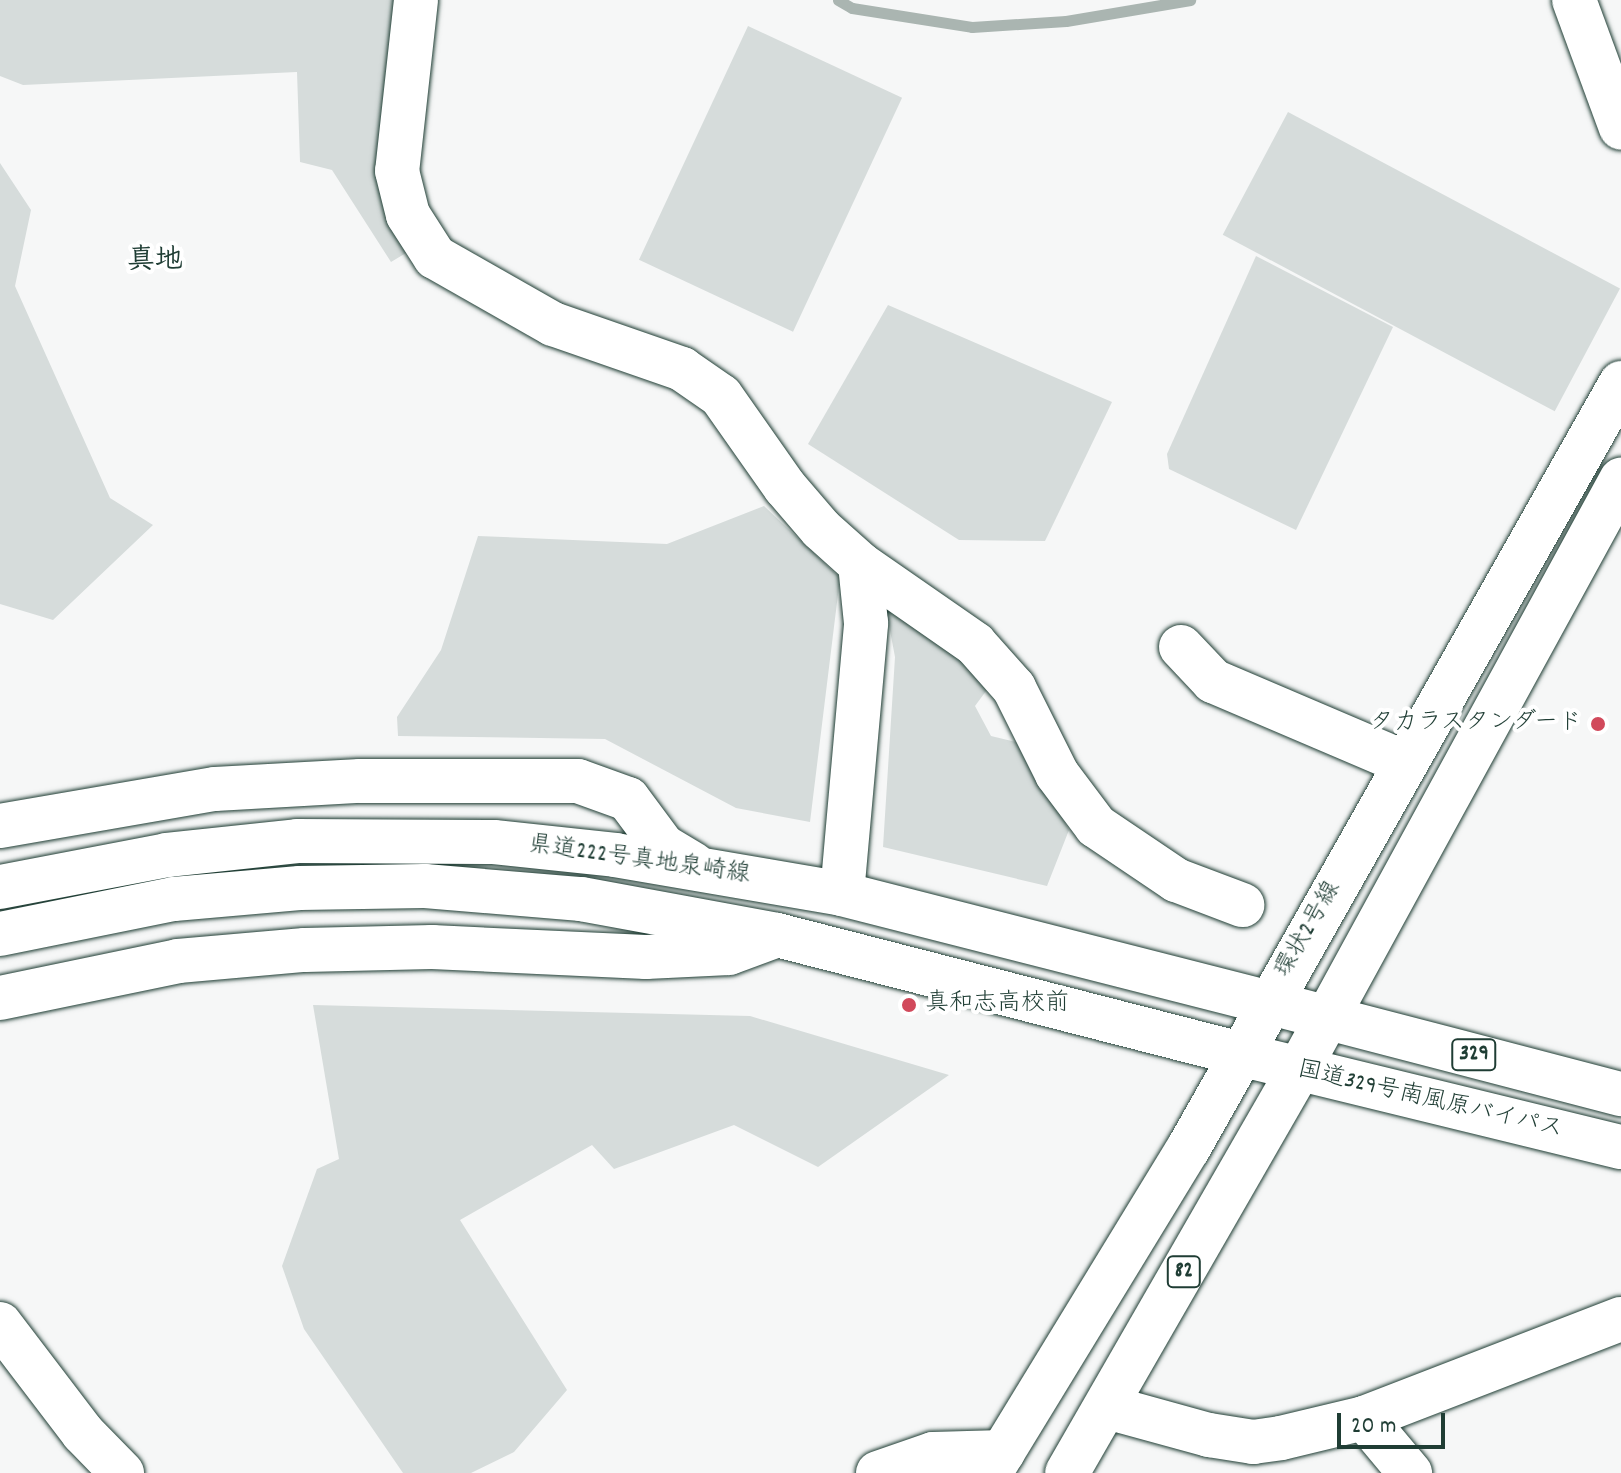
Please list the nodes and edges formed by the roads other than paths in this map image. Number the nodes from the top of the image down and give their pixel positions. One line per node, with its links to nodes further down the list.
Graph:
1 (416, 0): 6 (main road)
2 (1574, 0): 3 (main road)
3 (1621, 128)
4 (1621, 383): 8 (main road, 環状2号線 / 82)
5 (1621, 480): 18 (main road, 82)
6 (860, 564): 12 (main road); 13 (main road)
7 (1181, 647): 8 (main road)
8 (1405, 763): 17 (main road, 環状2号線 / 82)
9 (0, 826): 10 (main road)
10 (700, 868): 11 (main road, 県道222号真地泉崎線); 12 (main road, 県道222号真地泉崎線)
11 (0, 887)
12 (842, 894): 17 (main road, 県道222号真地泉崎線)
13 (1242, 905)
14 (0, 934): 15 (main road, 県道222号真地泉崎線)
15 (777, 935): 16 (main road); 19 (main road, 県道222号真地泉崎線)
16 (0, 998)
17 (1267, 1002): 18 (main road, 329); 19 (main road, 環状2号線 / 82)
18 (1326, 1016): 20 (main road, 82); 21 (main road, 329)
19 (1239, 1054): 20 (main road, 国道329号南風原バイパス / 329); 28 (main road, 環状2号線 / 82)
20 (1298, 1071): 22 (main road, 国道329号南風原バイパス / 329); 25 (main road, 82)
21 (1621, 1094)
22 (1621, 1147)
23 (1621, 1319): 26 (main road)
24 (0, 1324): 29 (main road)
25 (1107, 1407): 27 (main road); 31 (main road, 82)
26 (1364, 1418): 27 (main road); 32 (main road)
27 (1285, 1456)
28 (996, 1462): 30 (main road)
29 (122, 1473)
30 (878, 1473)
31 (1067, 1473)
32 (1410, 1473)

